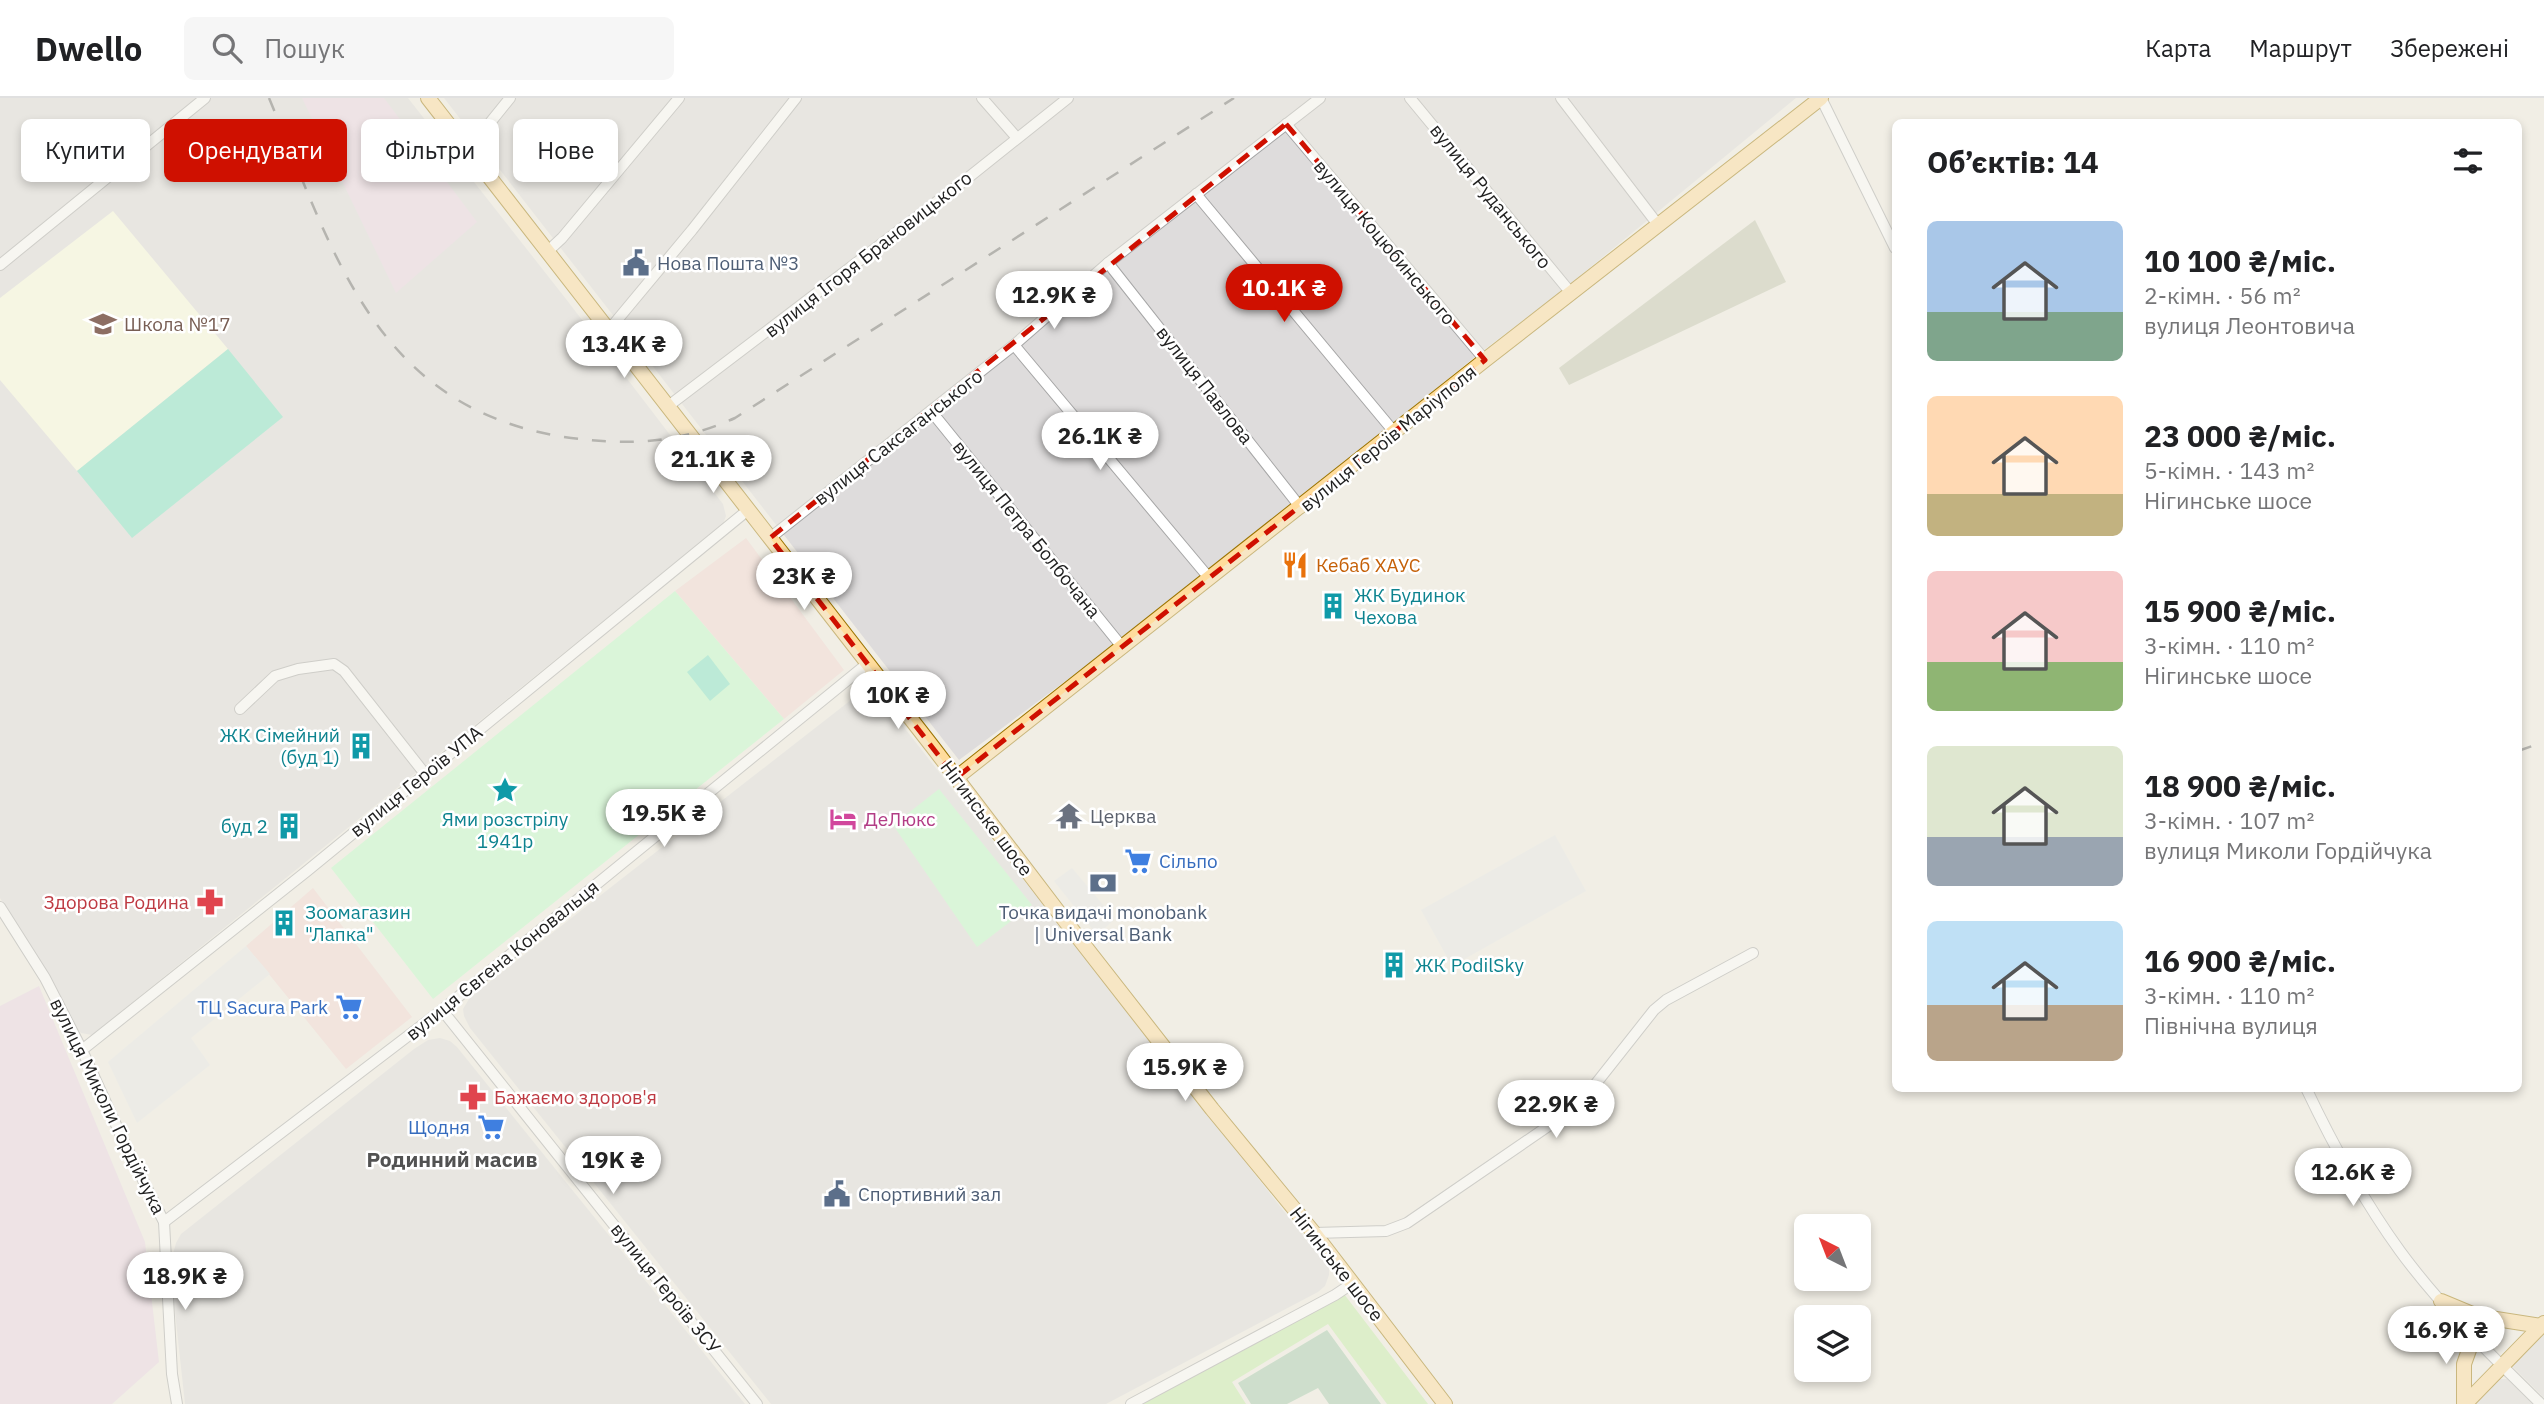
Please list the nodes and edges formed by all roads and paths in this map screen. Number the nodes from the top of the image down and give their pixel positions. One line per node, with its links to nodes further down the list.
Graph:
1 (205, 98): 22 (street)
2 (428, 98): 12 (main road, Нігинське шосе)
3 (510, 98): 13 (street)
4 (679, 98): 20 (street)
5 (796, 98): 24 (street)
6 (982, 98): 15 (street)
7 (1068, 98): 15 (street, вулиця Ігоря Брановицького)
8 (1320, 98): 14 (street, вулиця Саксаганського)
9 (1410, 98): 23 (street, вулиця Руданського)
10 (1561, 98): 18 (street)
11 (1821, 98): 18 (main road, вулиця Героїв Маріуполя); 19 (street)
12 (444, 119)
13 (493, 119)
14 (1286, 124): 17 (street, вулиця Саксаганського); 26 (street, вулиця Коцюбинського)
15 (1017, 138): 27 (street, вулиця Ігоря Брановицького)
16 (493, 182): 20 (main road, Нігинське шосе)
17 (1196, 194): 21 (street, вулиця Саксаганського); 29 (street)
18 (1659, 226): 23 (main road, вулиця Героїв Маріуполя)
19 (1892, 242)
20 (547, 253): 24 (main road, Нігинське шосе)
21 (1108, 263): 25 (street, вулиця Саксаганського); 30 (street, вулиця Павлова)
22 (0, 265)
23 (1571, 293): 26 (main road, вулиця Героїв Маріуполя)
24 (608, 331): 27 (main road, Нігинське шосе)
25 (1014, 345): 28 (street, вулиця Саксаганського); 33 (street)
26 (1485, 360): 29 (main road, вулиця Героїв Маріуполя)
27 (667, 407): 31 (main road, Нігинське шосе)
28 (931, 411): 32 (street, вулиця Саксаганського); 34 (street, вулиця Петра Болбочана)
29 (1395, 433): 30 (main road, вулиця Героїв Маріуполя)
30 (1301, 508): 33 (main road, вулиця Героїв Маріуполя)
31 (748, 510): 32 (main road, Нігинське шосе); 37 (street, вулиця Героїв УПА)
32 (769, 538): 35 (main road, Нігинське шосе)
33 (1210, 579): 34 (main road, вулиця Героїв Маріуполя)
34 (1123, 648): 38 (main road, вулиця Героїв Маріуполя)
35 (867, 664): 38 (main road, Нігинське шосе); 41 (street, вулиця Євгена Коновальця)
36 (240, 709): 37 (street)
37 (425, 774): 42 (street, вулиця Героїв УПА)
38 (956, 778): 45 (main road, Нігинське шосе)
39 (0, 907): 42 (street, вулиця Миколи Гордійчука)
40 (1753, 953): 45 (street)
41 (442, 1010): 44 (street, вулиця Євгена Коновальця); 52 (street, вулиця Героїв ЗСУ)
42 (82, 1049): 44 (street, вулиця Миколи Гордійчука)
43 (2308, 1092): 47 (street)
44 (164, 1222): 51 (street, вулиця Миколи Гордійчука)
45 (1314, 1233): 46 (main road, Нігинське шосе)
46 (1353, 1283): 53 (street); 54 (main road, Нігинське шосе)
47 (2441, 1301): 48 (main road); 49 (street)
48 (2542, 1325): 50 (main road)
49 (2474, 1336): 50 (street); 55 (main road)
50 (2503, 1366): 55 (main road); 56 (street)
51 (177, 1404)
52 (757, 1404)
53 (1131, 1404)
54 (1445, 1404)
55 (2465, 1404)
56 (2542, 1404)

